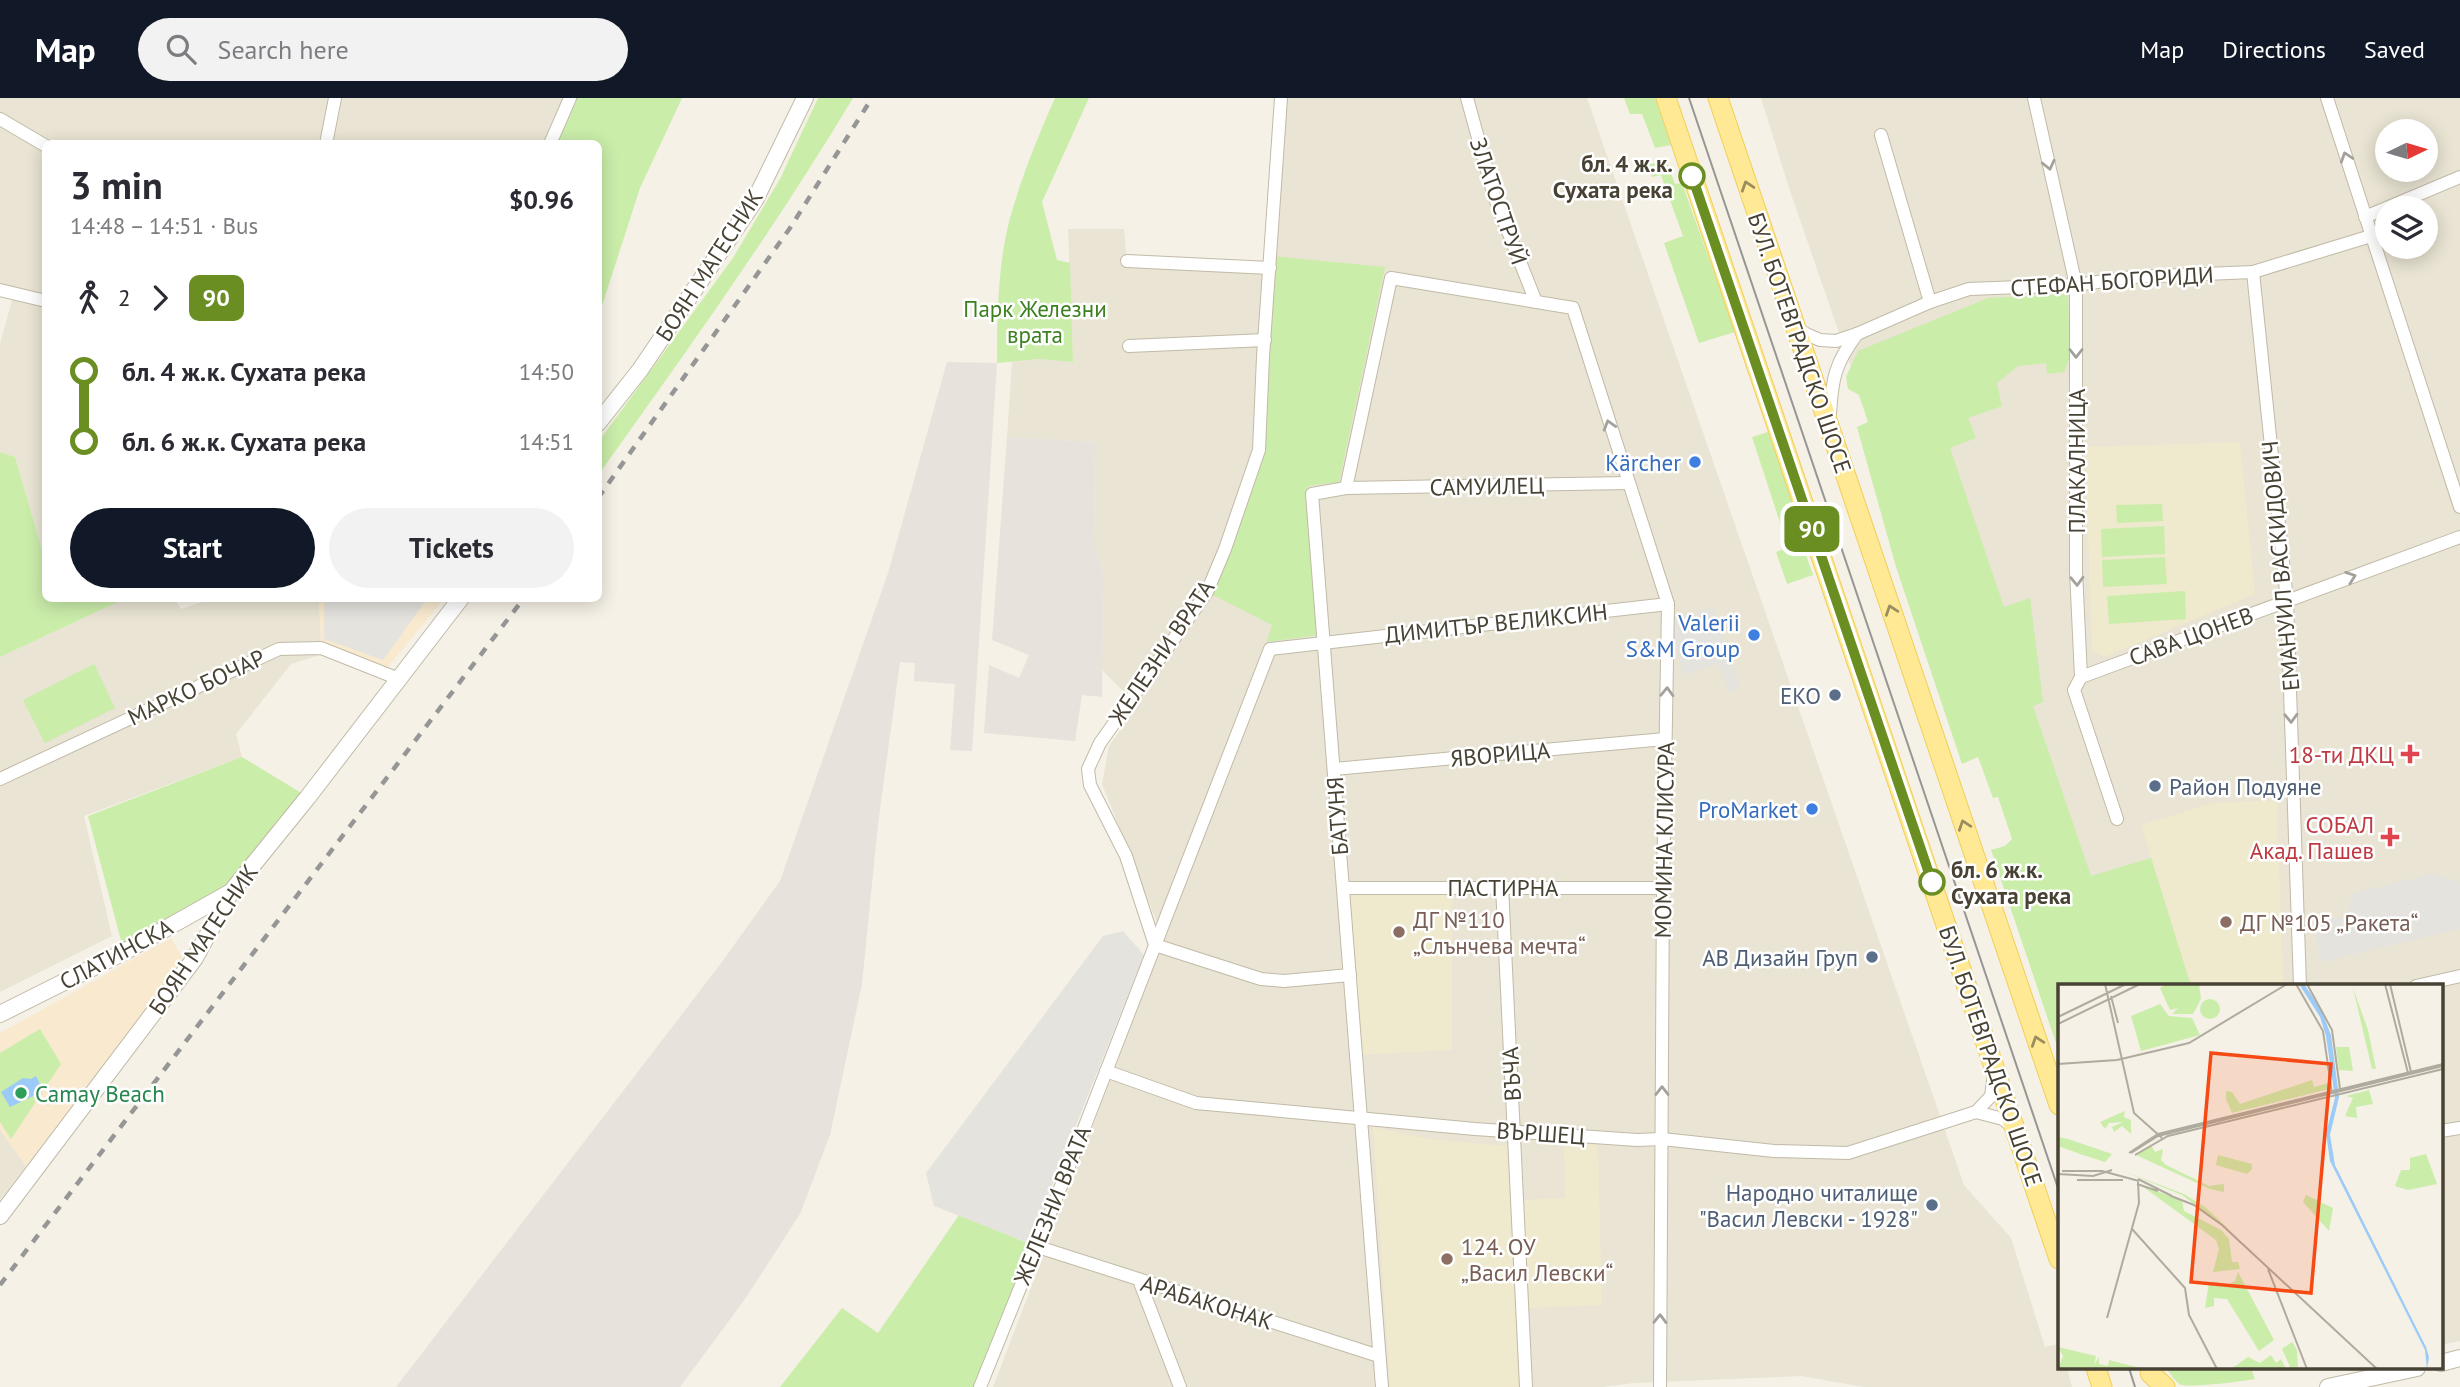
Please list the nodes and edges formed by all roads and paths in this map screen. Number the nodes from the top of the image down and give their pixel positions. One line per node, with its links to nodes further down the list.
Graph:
1 (335, 98): 12 (street)
2 (570, 98): 13 (street)
3 (806, 98): 30 (street, БОЯН МАГЕСНИК)
4 (1281, 98): 19 (street, ЖЕЛЕЗНИ ВРАТА)
5 (1467, 98): 24 (street, ЗЛАТОСТРУЙ)
6 (1666, 98): 56 (main road, БУЛ. БОТЕВГРАДСКО ШОСЕ)
7 (1718, 98): 26 (main road, БУЛ. БОТЕВГРАДСКО ШОСЕ, one-way to 7)
8 (2034, 98): 21 (street, ПЛАКАЛНИЦА, one-way to 21)
9 (2327, 98): 16 (street, one-way to 9)
10 (0, 119): 14 (street)
11 (1881, 135): 25 (street)
12 (327, 140)
13 (552, 140)
14 (42, 144)
15 (2460, 177): 16 (street)
16 (2365, 217): 17 (street)
17 (2371, 236): 20 (street, СТЕФАН БОГОРИДИ); 34 (street)
18 (1127, 261): 19 (street)
19 (1270, 268): 28 (street, ЖЕЛЕЗНИ ВРАТА)
20 (2253, 272): 21 (street, СТЕФАН БОГОРИДИ); 36 (street, ЕМАНУИЛ ВАСКИДОВИЧ)
21 (2076, 285): 25 (street, СТЕФАН БОГОРИДИ); 40 (street, ПЛАКАЛНИЦА, one-way to 40)
22 (0, 290): 23 (street)
23 (42, 299)
24 (1536, 302): 32 (street, МОМИНА КЛИСУРА, one-way to 24); 33 (street)
25 (1930, 302): 27 (street, СТЕФАН БОГОРИДИ)
26 (1794, 326): 27 (street, СТЕФАН БОГОРИДИ); 31 (main road, БУЛ. БОТЕВГРАДСКО ШОСЕ)
27 (1857, 334): 31 (street)
28 (1265, 340): 29 (street); 50 (street, ЖЕЛЕЗНИ ВРАТА)
29 (1129, 346)
30 (602, 418)
31 (1829, 429): 58 (main road, БУЛ. БОТЕВГРАДСКО ШОСЕ, one-way to 31)
32 (1628, 484): 33 (street, САМУИЛЕЦ); 38 (street, МОМИНА КЛИСУРА)
33 (1346, 488): 39 (street, БАТУНЯ)
34 (2460, 507)
35 (2460, 537): 36 (street, САВА ЦОНЕВ, one-way to 35)
36 (2287, 601): 40 (street, САВА ЦОНЕВ); 53 (street, ЕМАНУИЛ ВАСКИДОВИЧ, one-way to 53)
37 (458, 602): 41 (street, БОЯН МАГЕСНИК)
38 (1668, 604): 39 (street, ДИМИТЪР ВЕЛИКСИН); 42 (street, МОМИНА КЛИСУРА, one-way to 38)
39 (1324, 641): 43 (street, БАТУНЯ); 50 (street, ЖЕЛЕЗНИ ВРАТА)
40 (2081, 677): 45 (street, ПЛАКАЛНИЦА)
41 (399, 678): 44 (street, МАРКО БОЧАР); 49 (street, БОЯН МАГЕСНИК)
42 (1665, 739): 43 (street, ЯВОРИЦА); 48 (street, МОМИНА КЛИСУРА)
43 (1334, 769): 47 (street, БАТУНЯ)
44 (0, 779)
45 (2117, 819)
46 (1502, 886): 47 (street, ПАСТИРНА); 48 (street, ПАСТИРНА); 63 (street, ВЪЧА)
47 (1343, 888): 51 (street, БАТУНЯ)
48 (1663, 888): 65 (street, МОМИНА КЛИСУРА, one-way to 48)
49 (231, 892): 55 (street, СЛАТИНСКА); 66 (street, БОЯН МАГЕСНИК)
50 (1154, 945): 51 (street); 57 (street, ЖЕЛЕЗНИ ВРАТА)
51 (1350, 975): 60 (street, БАТУНЯ)
52 (2460, 976): 54 (street)
53 (2300, 984)
54 (2425, 984)
55 (0, 1014)
56 (1995, 1067): 59 (street); 62 (main road, БУЛ. БОТЕВГРАДСКО ШОСЕ)
57 (1106, 1071): 60 (street, ВЪРШЕЦ); 67 (street, ЖЕЛЕЗНИ ВРАТА)
58 (2058, 1102)
59 (1976, 1112): 62 (street); 65 (street, ВЪРШЕЦ)
60 (1361, 1119): 63 (street, ВЪРШЕЦ); 70 (street, БАТУНЯ)
61 (2460, 1128): 64 (street)
62 (2016, 1129): 68 (main road, БУЛ. БОТЕВГРАДСКО ШОСЕ)
63 (1514, 1132): 65 (street, ВЪРШЕЦ); 79 (street, ВЪЧА)
64 (2442, 1132)
65 (1662, 1139): 80 (street, МОМИНА КЛИСУРА, one-way to 65)
66 (0, 1216)
67 (1035, 1246): 69 (street, АРАБАКОНАК); 76 (street, ЖЕЛЕЗНИ ВРАТА)
68 (2058, 1256)
69 (1139, 1280): 70 (street, АРАБАКОНАК); 77 (street)
70 (1379, 1356): 78 (street, БАТУНЯ)
71 (2460, 1358): 72 (street)
72 (2442, 1363)
73 (2396, 1370): 74 (street)
74 (2365, 1373): 82 (street)
75 (2151, 1376): 81 (main road)
76 (980, 1387)
77 (1180, 1387)
78 (1382, 1387)
79 (1526, 1387)
80 (1660, 1387)
81 (2165, 1387)
82 (2328, 1387)

